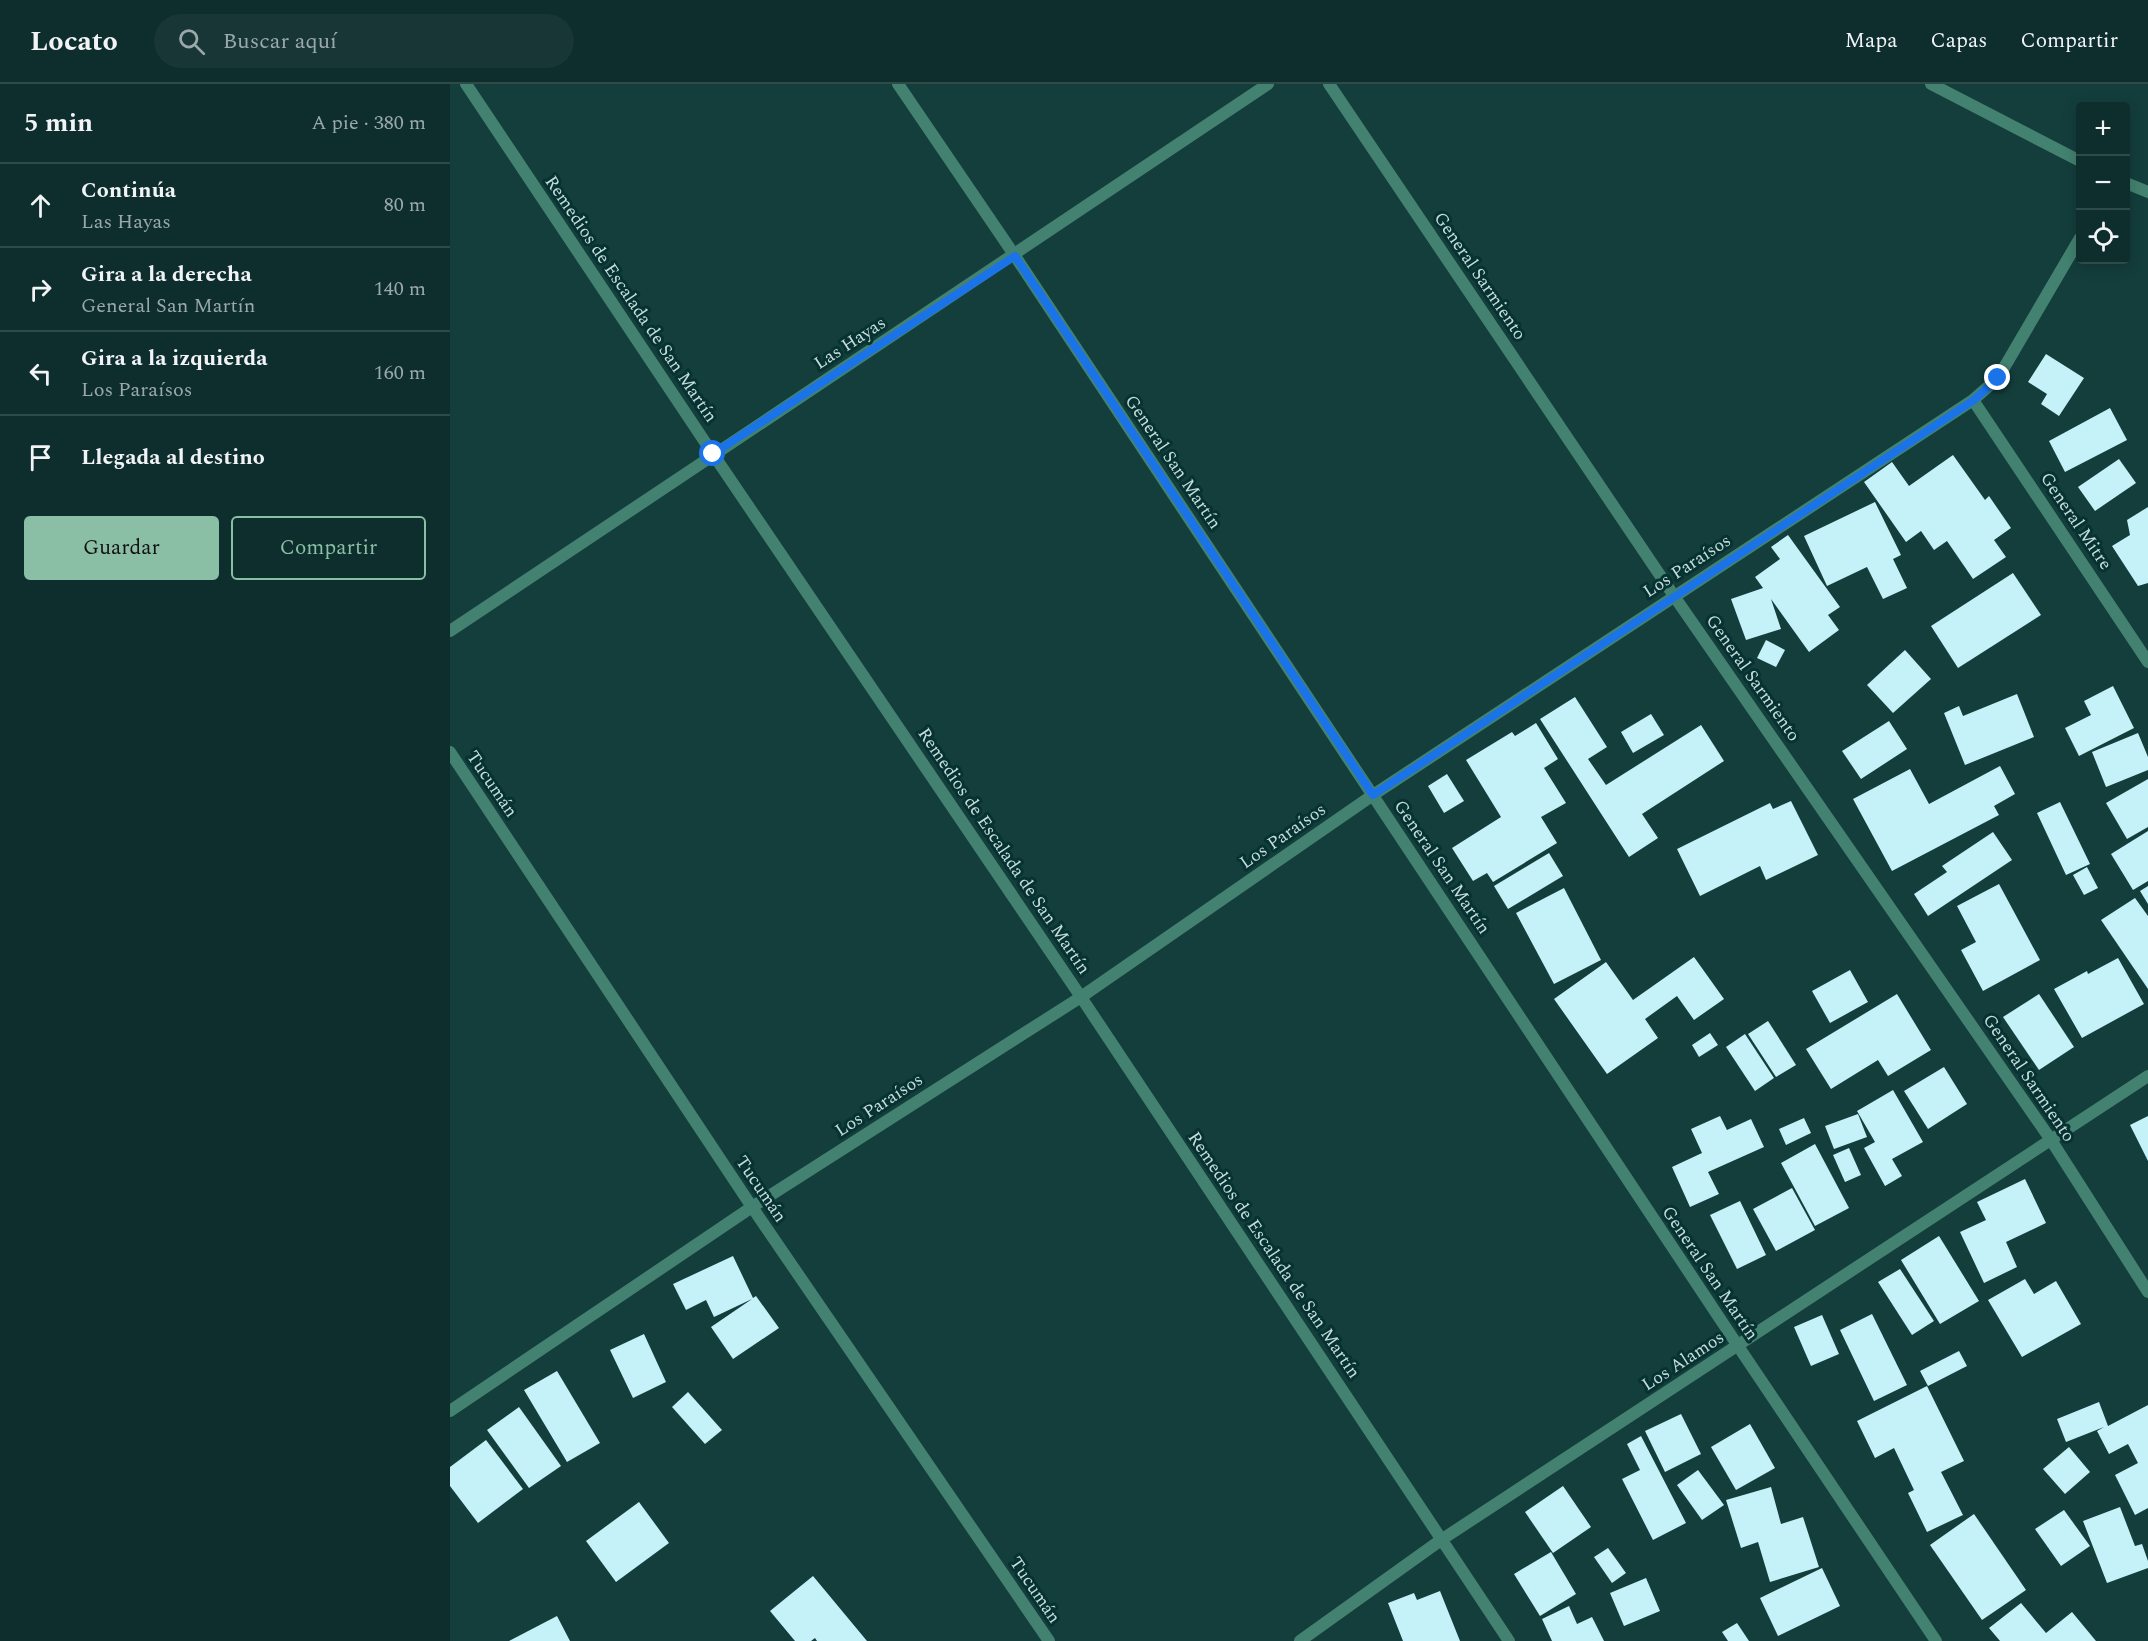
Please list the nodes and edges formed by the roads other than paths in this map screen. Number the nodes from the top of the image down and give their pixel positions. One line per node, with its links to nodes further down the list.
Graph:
1 (466, 84): 12 (street, Remedios de Escalada de San Martín)
2 (898, 84): 10 (street, General San Martín)
3 (1268, 84): 10 (street, Las Hayas)
4 (1329, 84): 13 (street, General Sarmiento)
5 (1931, 84): 6 (street)
6 (2076, 159)
7 (2130, 185): 8 (street)
8 (2148, 192)
9 (2076, 245): 11 (street, Los Paraísos)
10 (1015, 256): 12 (street, Las Hayas); 17 (street, General San Martín)
11 (1974, 400): 13 (street, Los Paraísos); 15 (street, General Mitre)
12 (713, 454): 14 (street, Las Hayas); 18 (street, Remedios de Escalada de San Martín)
13 (1674, 596): 17 (street, Los Paraísos); 20 (street, General Sarmiento)
14 (450, 631)
15 (2148, 662)
16 (450, 753): 21 (street, Tucumán)
17 (1373, 795): 18 (street, Los Paraísos); 23 (street, General San Martín)
18 (1081, 997): 21 (street, Los Paraísos); 25 (street, Remedios de Escalada de San Martín)
19 (2148, 1076): 20 (street, Los Alamos)
20 (2051, 1140): 22 (street, General Sarmiento); 23 (street, Los Alamos)
21 (752, 1207): 24 (street, Los Paraísos); 26 (street, Tucumán)
22 (2148, 1292)
23 (1738, 1346): 25 (street, Los Alamos); 29 (street, General San Martín)
24 (450, 1411)
25 (1441, 1540): 27 (street, Los Alamos); 28 (street, Remedios de Escalada de San Martín)
26 (1049, 1641)
27 (1300, 1641)
28 (1509, 1641)
29 (1936, 1641)

